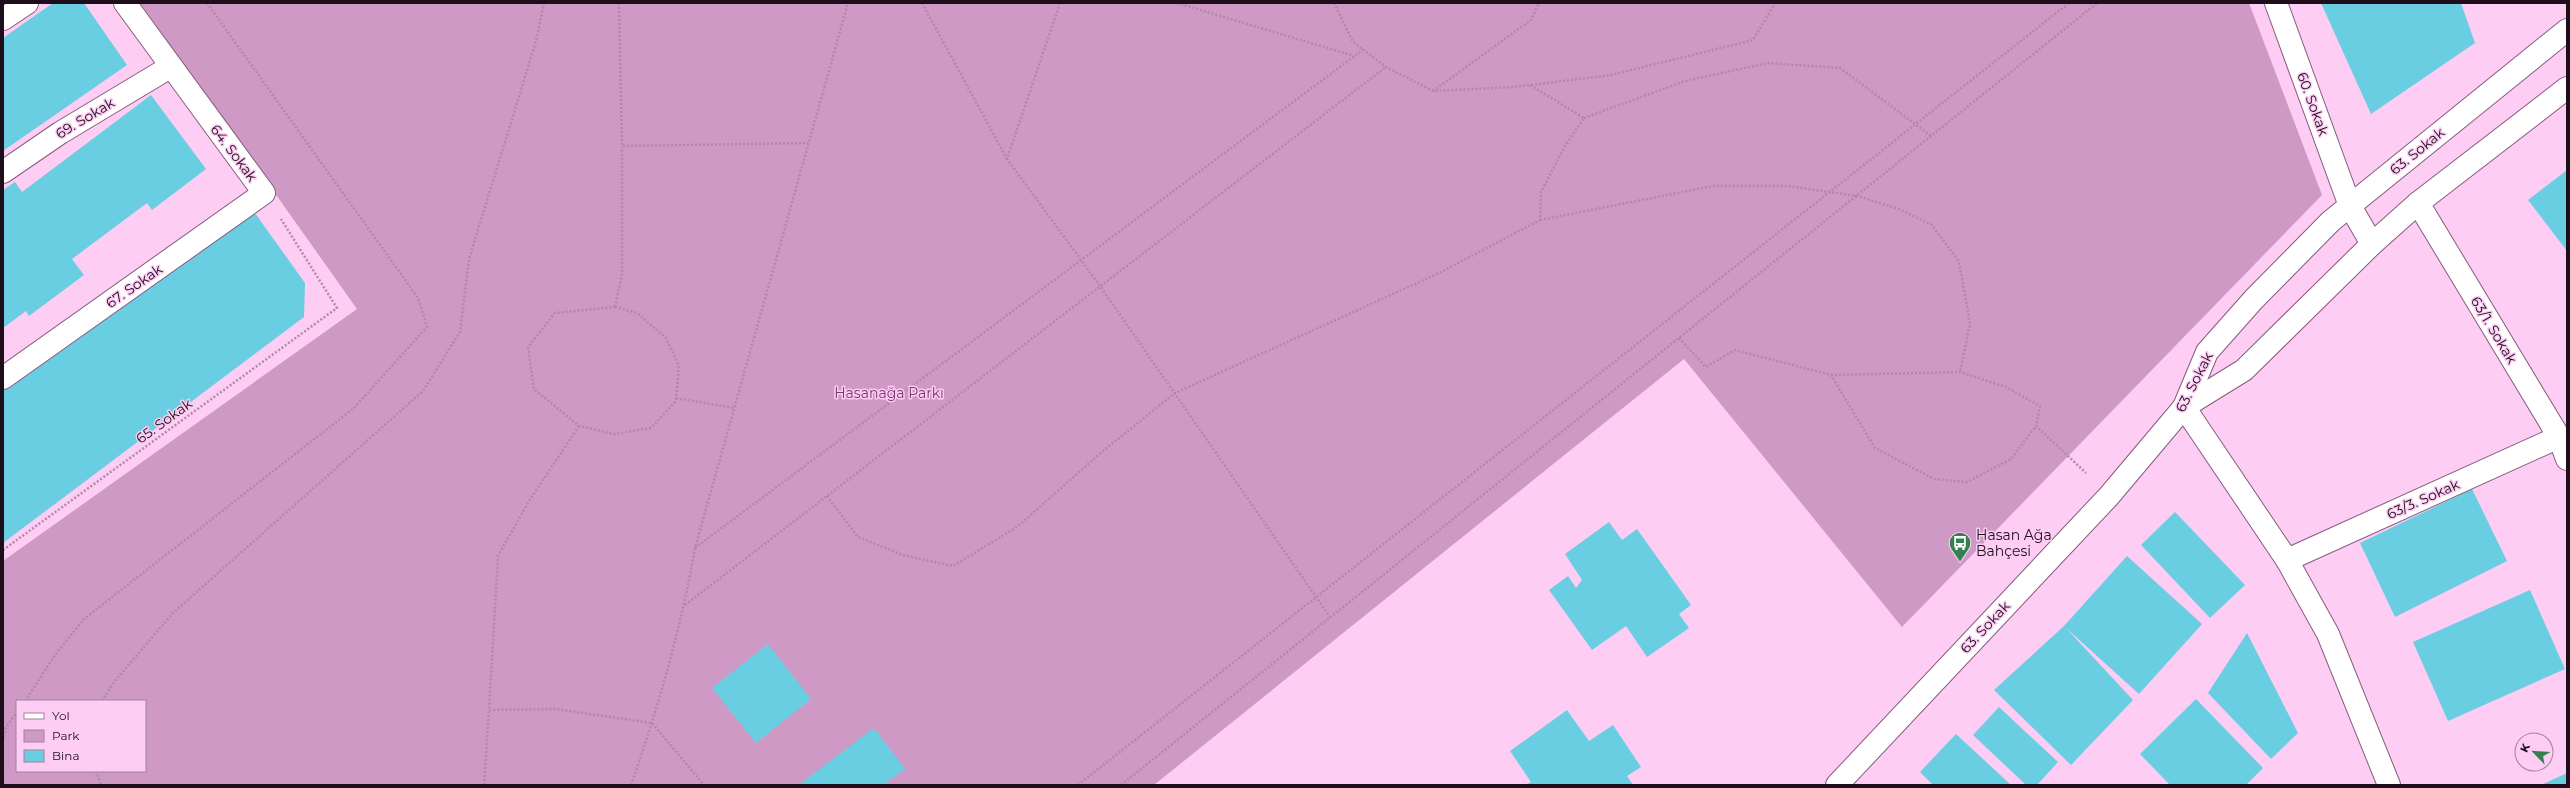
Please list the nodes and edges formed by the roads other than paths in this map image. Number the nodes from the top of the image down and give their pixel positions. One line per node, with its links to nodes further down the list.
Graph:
1 (27, 3): 4 (street)
2 (125, 3): 6 (street, 64. Sokak)
3 (2276, 3): 11 (street, 60. Sokak)
4 (3, 19)
5 (2567, 30): 11 (street, 63. Sokak)
6 (170, 67): 8 (street, 69. Sokak); 9 (street, 64. Sokak)
7 (2567, 88): 10 (street)
8 (3, 172)
9 (264, 193): 13 (street, 67. Sokak)
10 (2418, 203): 12 (street); 15 (street, 63/1. Sokak)
11 (2350, 206): 12 (street, 60. Sokak); 14 (street, 63. Sokak)
12 (2372, 244): 14 (street)
13 (3, 378)
14 (2184, 407): 17 (street); 19 (street, 63. Sokak)
15 (2559, 437): 16 (street, 63/1. Sokak); 17 (street, 63/3. Sokak)
16 (2567, 459)
17 (2287, 560): 18 (street)
18 (2380, 781)
19 (1837, 785)

